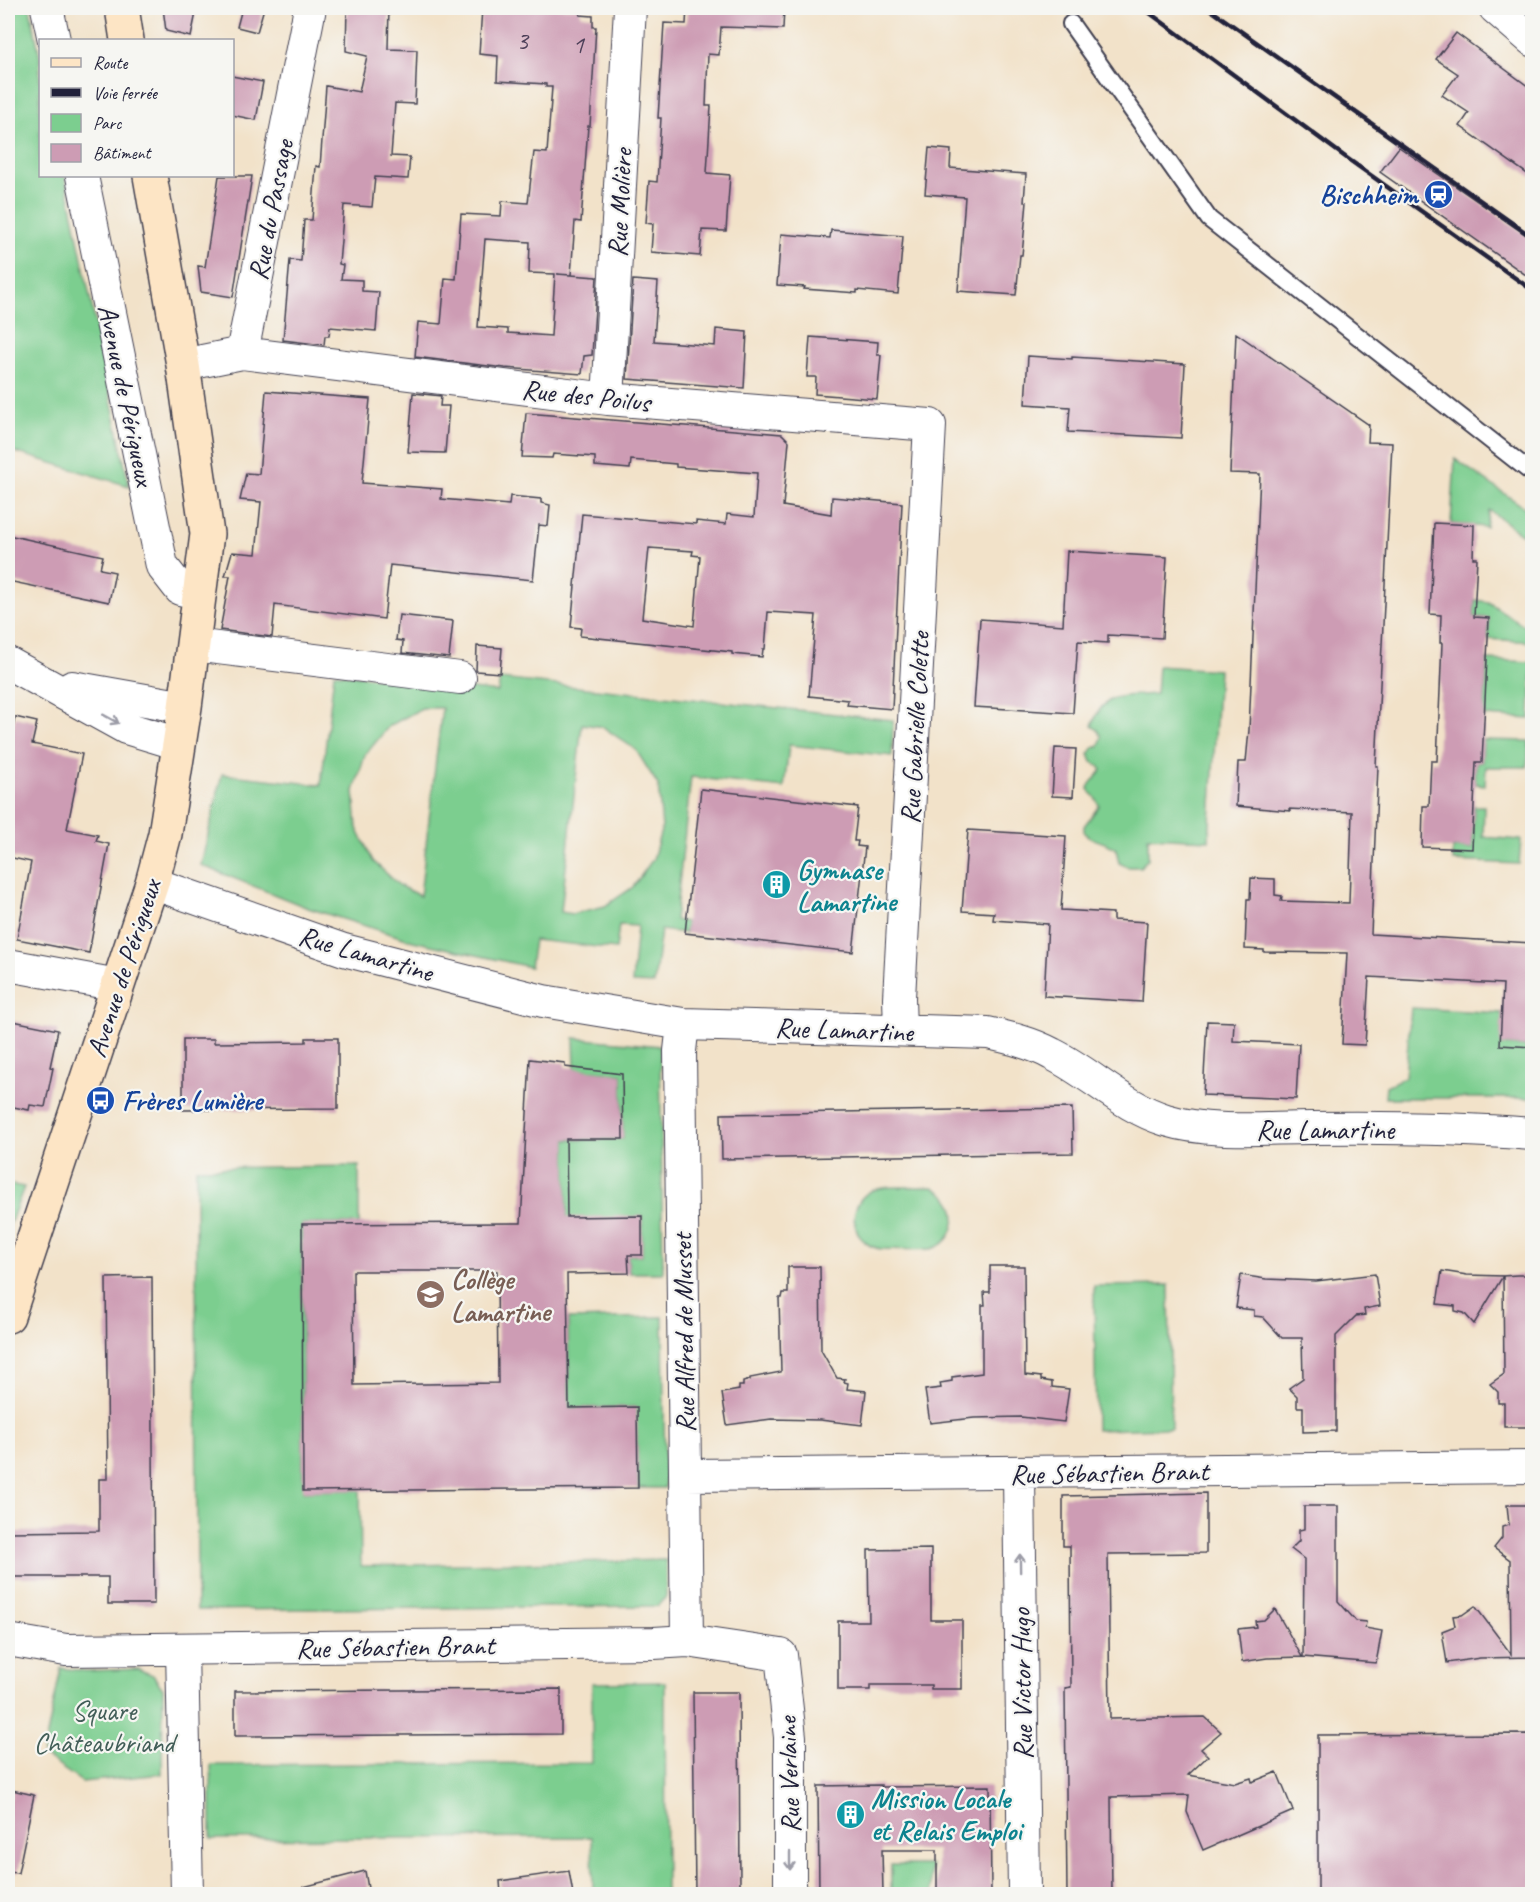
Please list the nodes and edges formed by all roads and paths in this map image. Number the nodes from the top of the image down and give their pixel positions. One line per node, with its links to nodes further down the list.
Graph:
1 (47, 8): 7 (street)
2 (122, 8): 8 (street)
3 (310, 8): 12 (street, Rue du Passage)
4 (630, 8): 14 (street, Rue Molière)
5 (1495, 8): 9 (street)
6 (1071, 24): 16 (lane)
7 (54, 39)
8 (127, 39)
9 (1533, 40)
10 (82, 177): 17 (street, Avenue de Périgueux)
11 (150, 177): 13 (street, Avenue de Périgueux)
12 (242, 352): 13 (street); 14 (street, Rue des Poilus)
13 (183, 365): 17 (street, Avenue de Périgueux)
14 (608, 399): 15 (street, Rue des Poilus)
15 (930, 425): 28 (street, Rue Gabrielle Colette)
16 (1533, 473)
17 (200, 593): 18 (street, Avenue de Périgueux)
18 (193, 645): 20 (street); 22 (street, Avenue de Périgueux)
19 (8, 663): 21 (street)
20 (460, 678)
21 (42, 681): 22 (street); 23 (street, one-way to 23)
22 (185, 707): 23 (street, Avenue de Périgueux)
23 (179, 744): 24 (street, Avenue de Périgueux)
24 (152, 883): 26 (street, Avenue de Périgueux); 27 (street, Rue Lamartine)
25 (8, 965): 26 (street)
26 (118, 985): 30 (street, Avenue de Périgueux)
27 (683, 1024): 28 (street, Rue Lamartine); 33 (street, Rue Alfred de Musset)
28 (900, 1030): 29 (street, Rue Lamartine)
29 (1533, 1134)
30 (8, 1316)
31 (1533, 1467): 32 (street, Rue Sébastien Brant)
32 (1019, 1473): 33 (street, Rue Sébastien Brant); 40 (street, Rue Victor Hugo, one-way to 32)
33 (686, 1476): 35 (street, Rue Alfred de Musset)
34 (8, 1640): 36 (street, Rue Sébastien Brant)
35 (687, 1641): 36 (street, Rue Sébastien Brant); 37 (street, Rue Sébastien Brant)
36 (182, 1649): 38 (street)
37 (781, 1655): 39 (street, Rue Verlaine, one-way to 39)
38 (187, 1894)
39 (790, 1894)
40 (1024, 1894)

